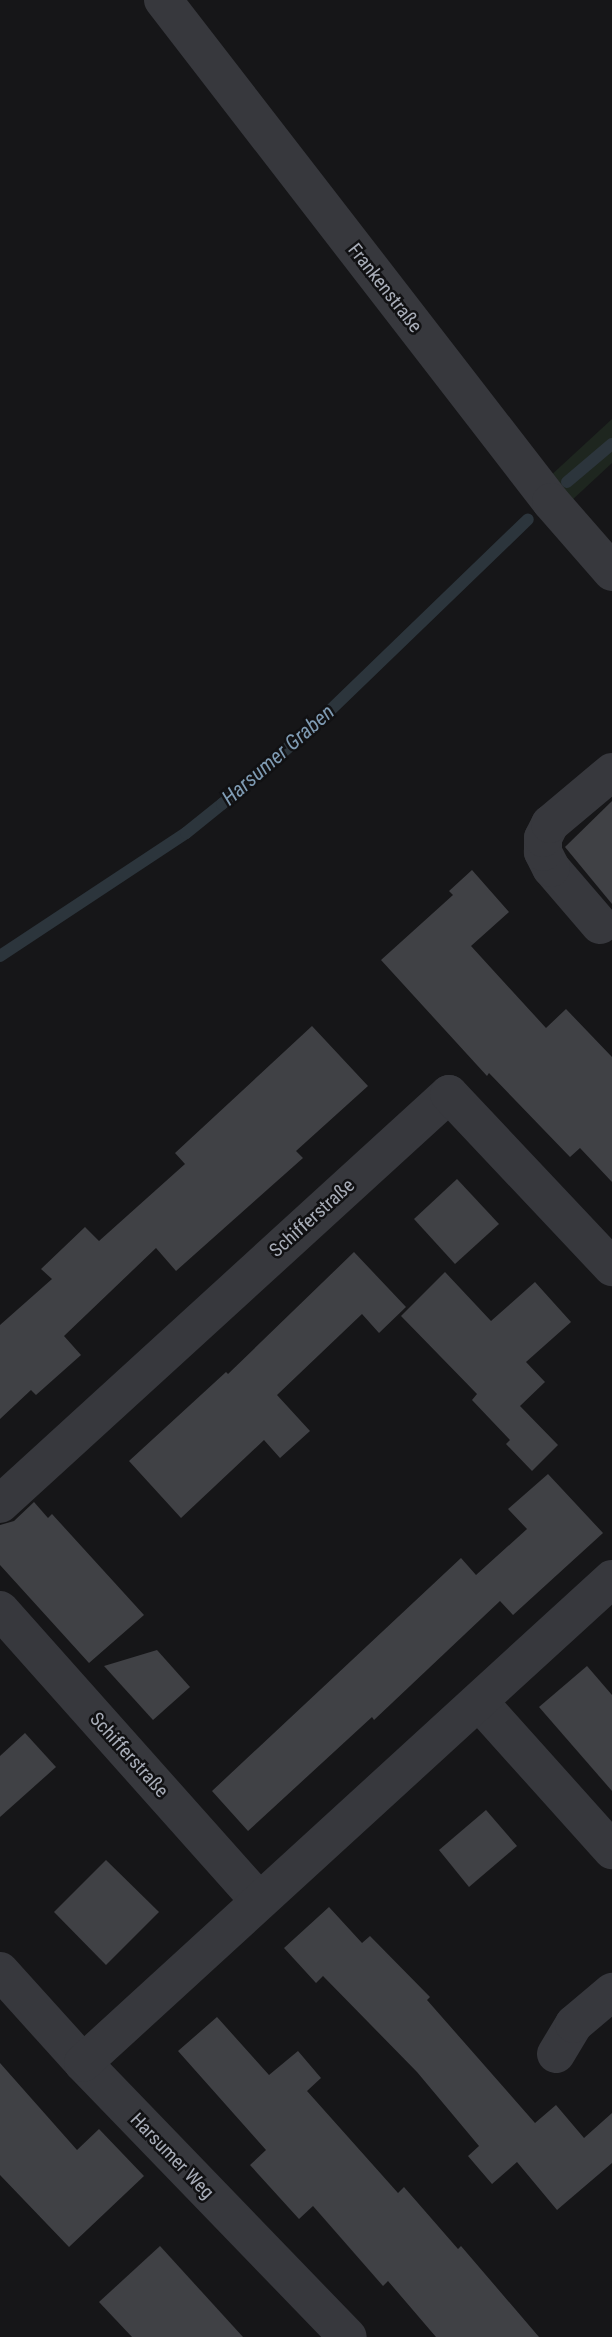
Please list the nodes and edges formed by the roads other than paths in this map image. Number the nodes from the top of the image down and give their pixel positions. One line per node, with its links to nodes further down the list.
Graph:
1 (163, 0): 2 (street, Frankenstraße)
2 (612, 572)
3 (612, 772): 4 (street)
4 (600, 925)
5 (612, 1268): 6 (street, Schifferstraße)
6 (0, 1504)
7 (612, 1579): 9 (street)
8 (0, 1609): 11 (street, Schifferstraße)
9 (480, 1703): 10 (street); 11 (street)
10 (612, 1850)
11 (258, 1900): 15 (street)
12 (0, 1971): 15 (street, Harsumer Weg)
13 (612, 1992): 14 (street)
14 (556, 2054)
15 (83, 2063): 16 (street, Harsumer Weg)
16 (348, 2337)

